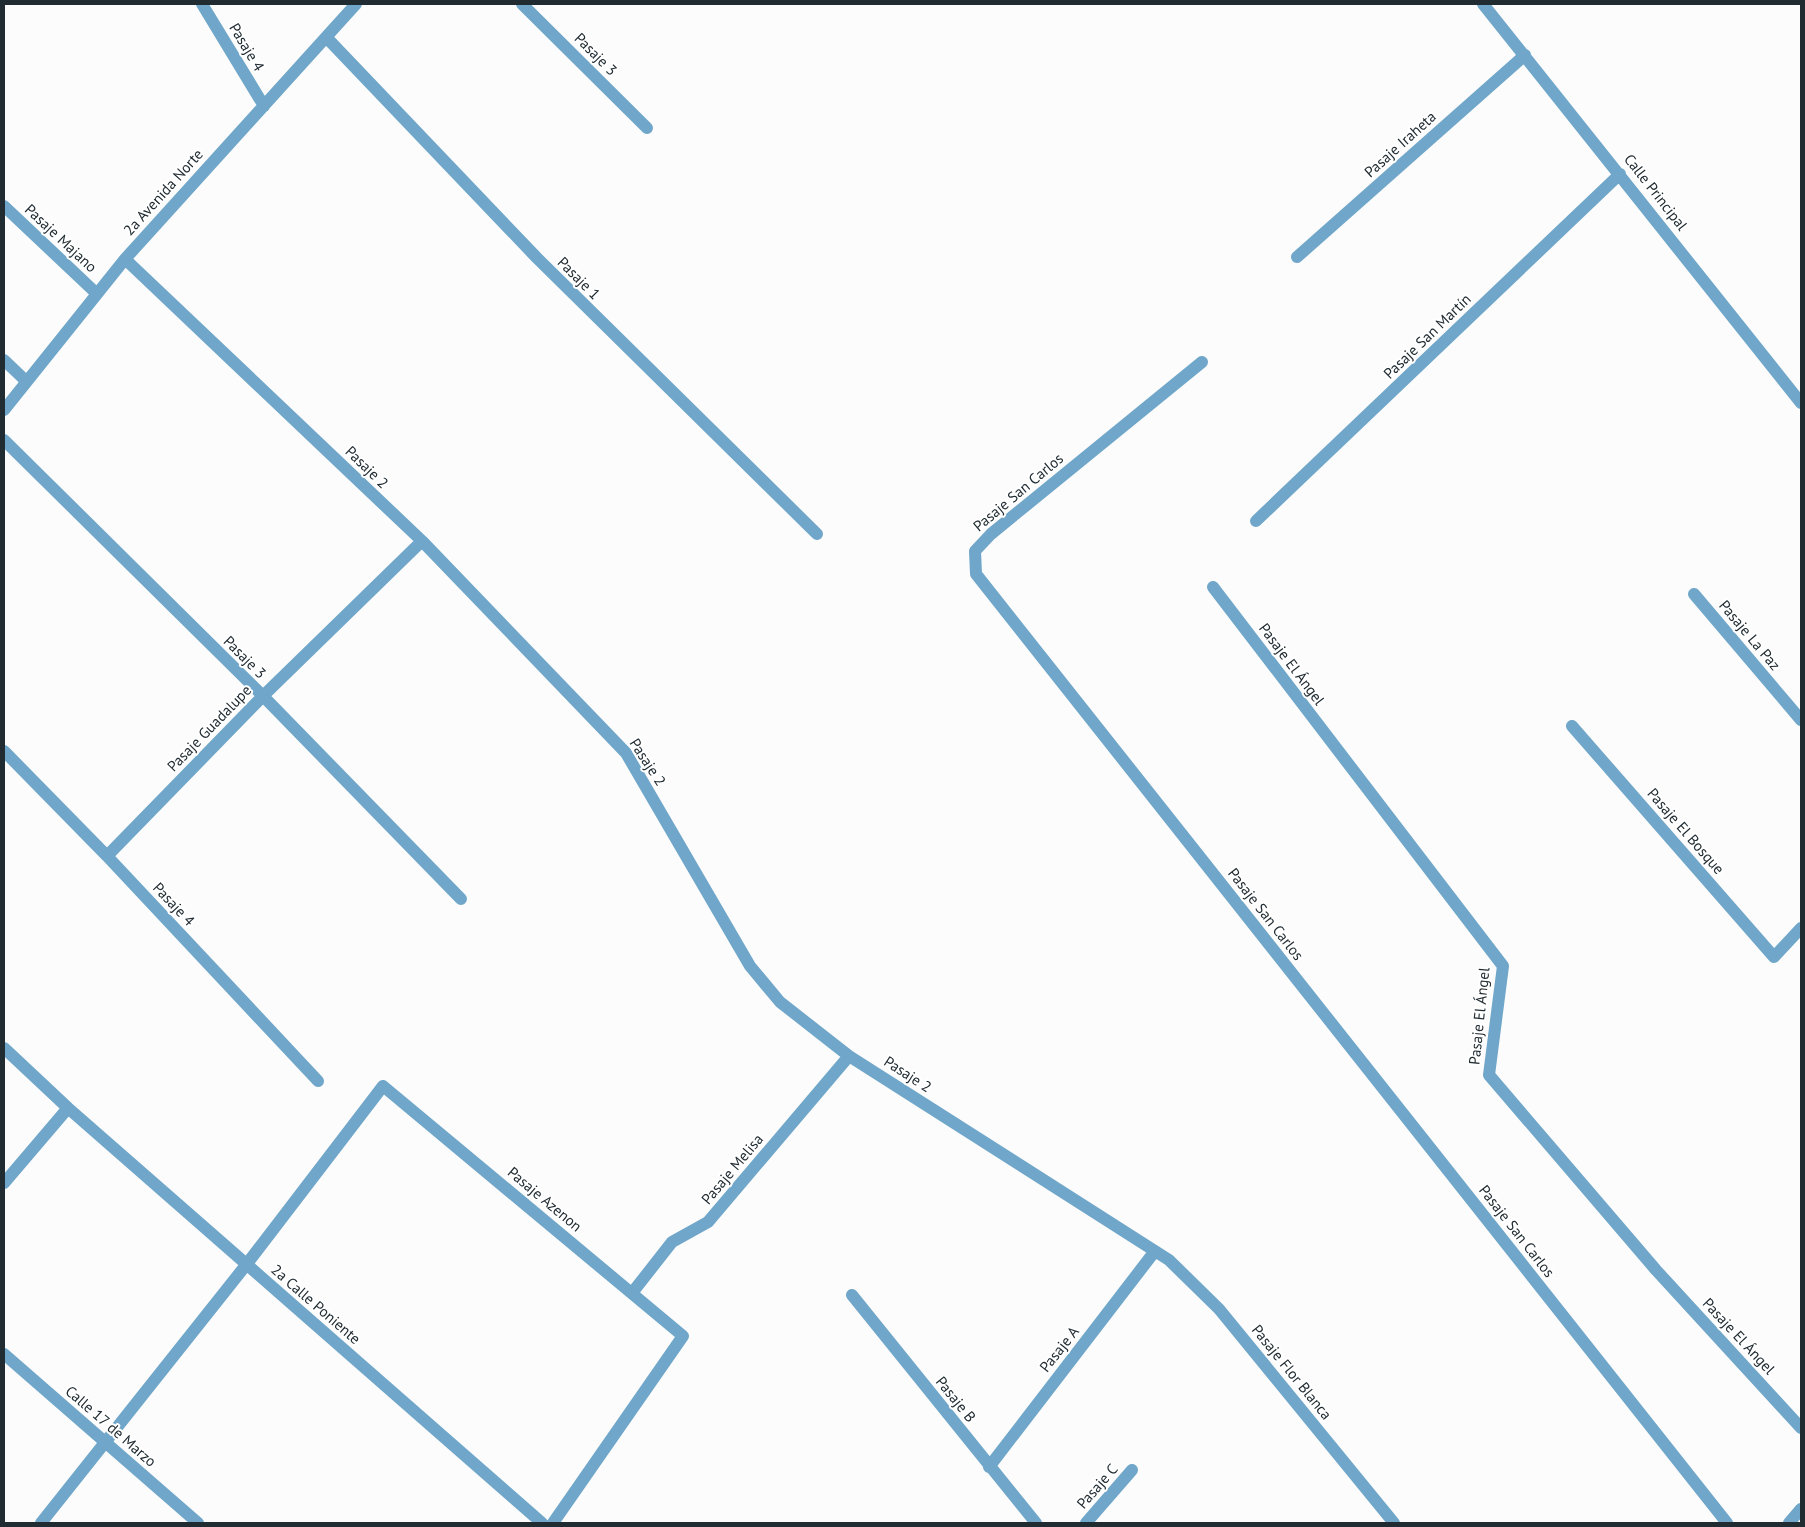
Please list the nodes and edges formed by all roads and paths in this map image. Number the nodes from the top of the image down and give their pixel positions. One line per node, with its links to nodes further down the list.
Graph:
1 (202, 4): 7 (street, Pasaje 4)
2 (356, 4): 5 (street, 2a Avenida Norte)
3 (522, 4): 8 (street, Pasaje 3)
4 (1483, 4): 6 (street, Calle Principal)
5 (326, 37): 7 (street, 2a Avenida Norte); 21 (street, Pasaje 1)
6 (1525, 55): 9 (street, Calle Principal); 11 (street, Pasaje Iraheta)
7 (264, 106): 12 (street, 2a Avenida Norte)
8 (647, 128)
9 (1620, 174): 17 (street, Calle Principal); 20 (street, Pasaje San Martín)
10 (4, 206): 13 (street, Pasaje Majano)
11 (1297, 257)
12 (125, 259): 13 (street, 2a Avenida Norte); 22 (street, Pasaje 2)
13 (96, 293): 16 (street, 2a Avenida Norte)
14 (4, 360): 16 (street)
15 (1202, 362): 54 (street, Pasaje San Carlos)
16 (26, 382): 18 (street, 2a Avenida Norte)
17 (1801, 403)
18 (4, 410)
19 (4, 440): 25 (street, Pasaje 3)
20 (1256, 521)
21 (817, 534)
22 (422, 541): 25 (street, Pasaje Guadalupe); 33 (street, Pasaje 2)
23 (1213, 587): 42 (street, Pasaje El Ángel)
24 (1694, 594): 26 (street, Pasaje La Paz)
25 (262, 696): 29 (street, Pasaje Guadalupe); 30 (street, Pasaje 3)
26 (1801, 720)
27 (1572, 726): 31 (street, Pasaje El Bosque)
28 (4, 751): 29 (street, Pasaje 4)
29 (107, 856): 34 (street, Pasaje 4)
30 (461, 899)
31 (1801, 928)
32 (4, 1048): 35 (street, 2a Calle Poniente)
33 (850, 1056): 37 (street, Pasaje 2); 39 (street, Pasaje Melisa)
34 (318, 1081)
35 (68, 1108): 36 (street); 38 (street, 2a Calle Poniente)
36 (4, 1183)
37 (1155, 1251): 44 (street, Pasaje A); 53 (street, Pasaje Flor Blanca)
38 (246, 1265): 39 (street, Pasaje Azenon); 43 (street); 49 (street, 2a Calle Poniente)
39 (632, 1293): 50 (street, Pasaje Azenon)
40 (852, 1295): 44 (street, Pasaje B)
41 (4, 1354): 43 (street, Calle 17 de Marzo)
42 (1801, 1428)
43 (105, 1442): 47 (street); 48 (street, Calle 17 de Marzo)
44 (989, 1467): 51 (street, Pasaje B)
45 (1132, 1470): 52 (street, Pasaje C)
46 (1801, 1509): 55 (street)
47 (41, 1523)
48 (198, 1523)
49 (542, 1523)
50 (553, 1523)
51 (1036, 1523)
52 (1086, 1523)
53 (1394, 1523)
54 (1727, 1523)
55 (1789, 1523)

